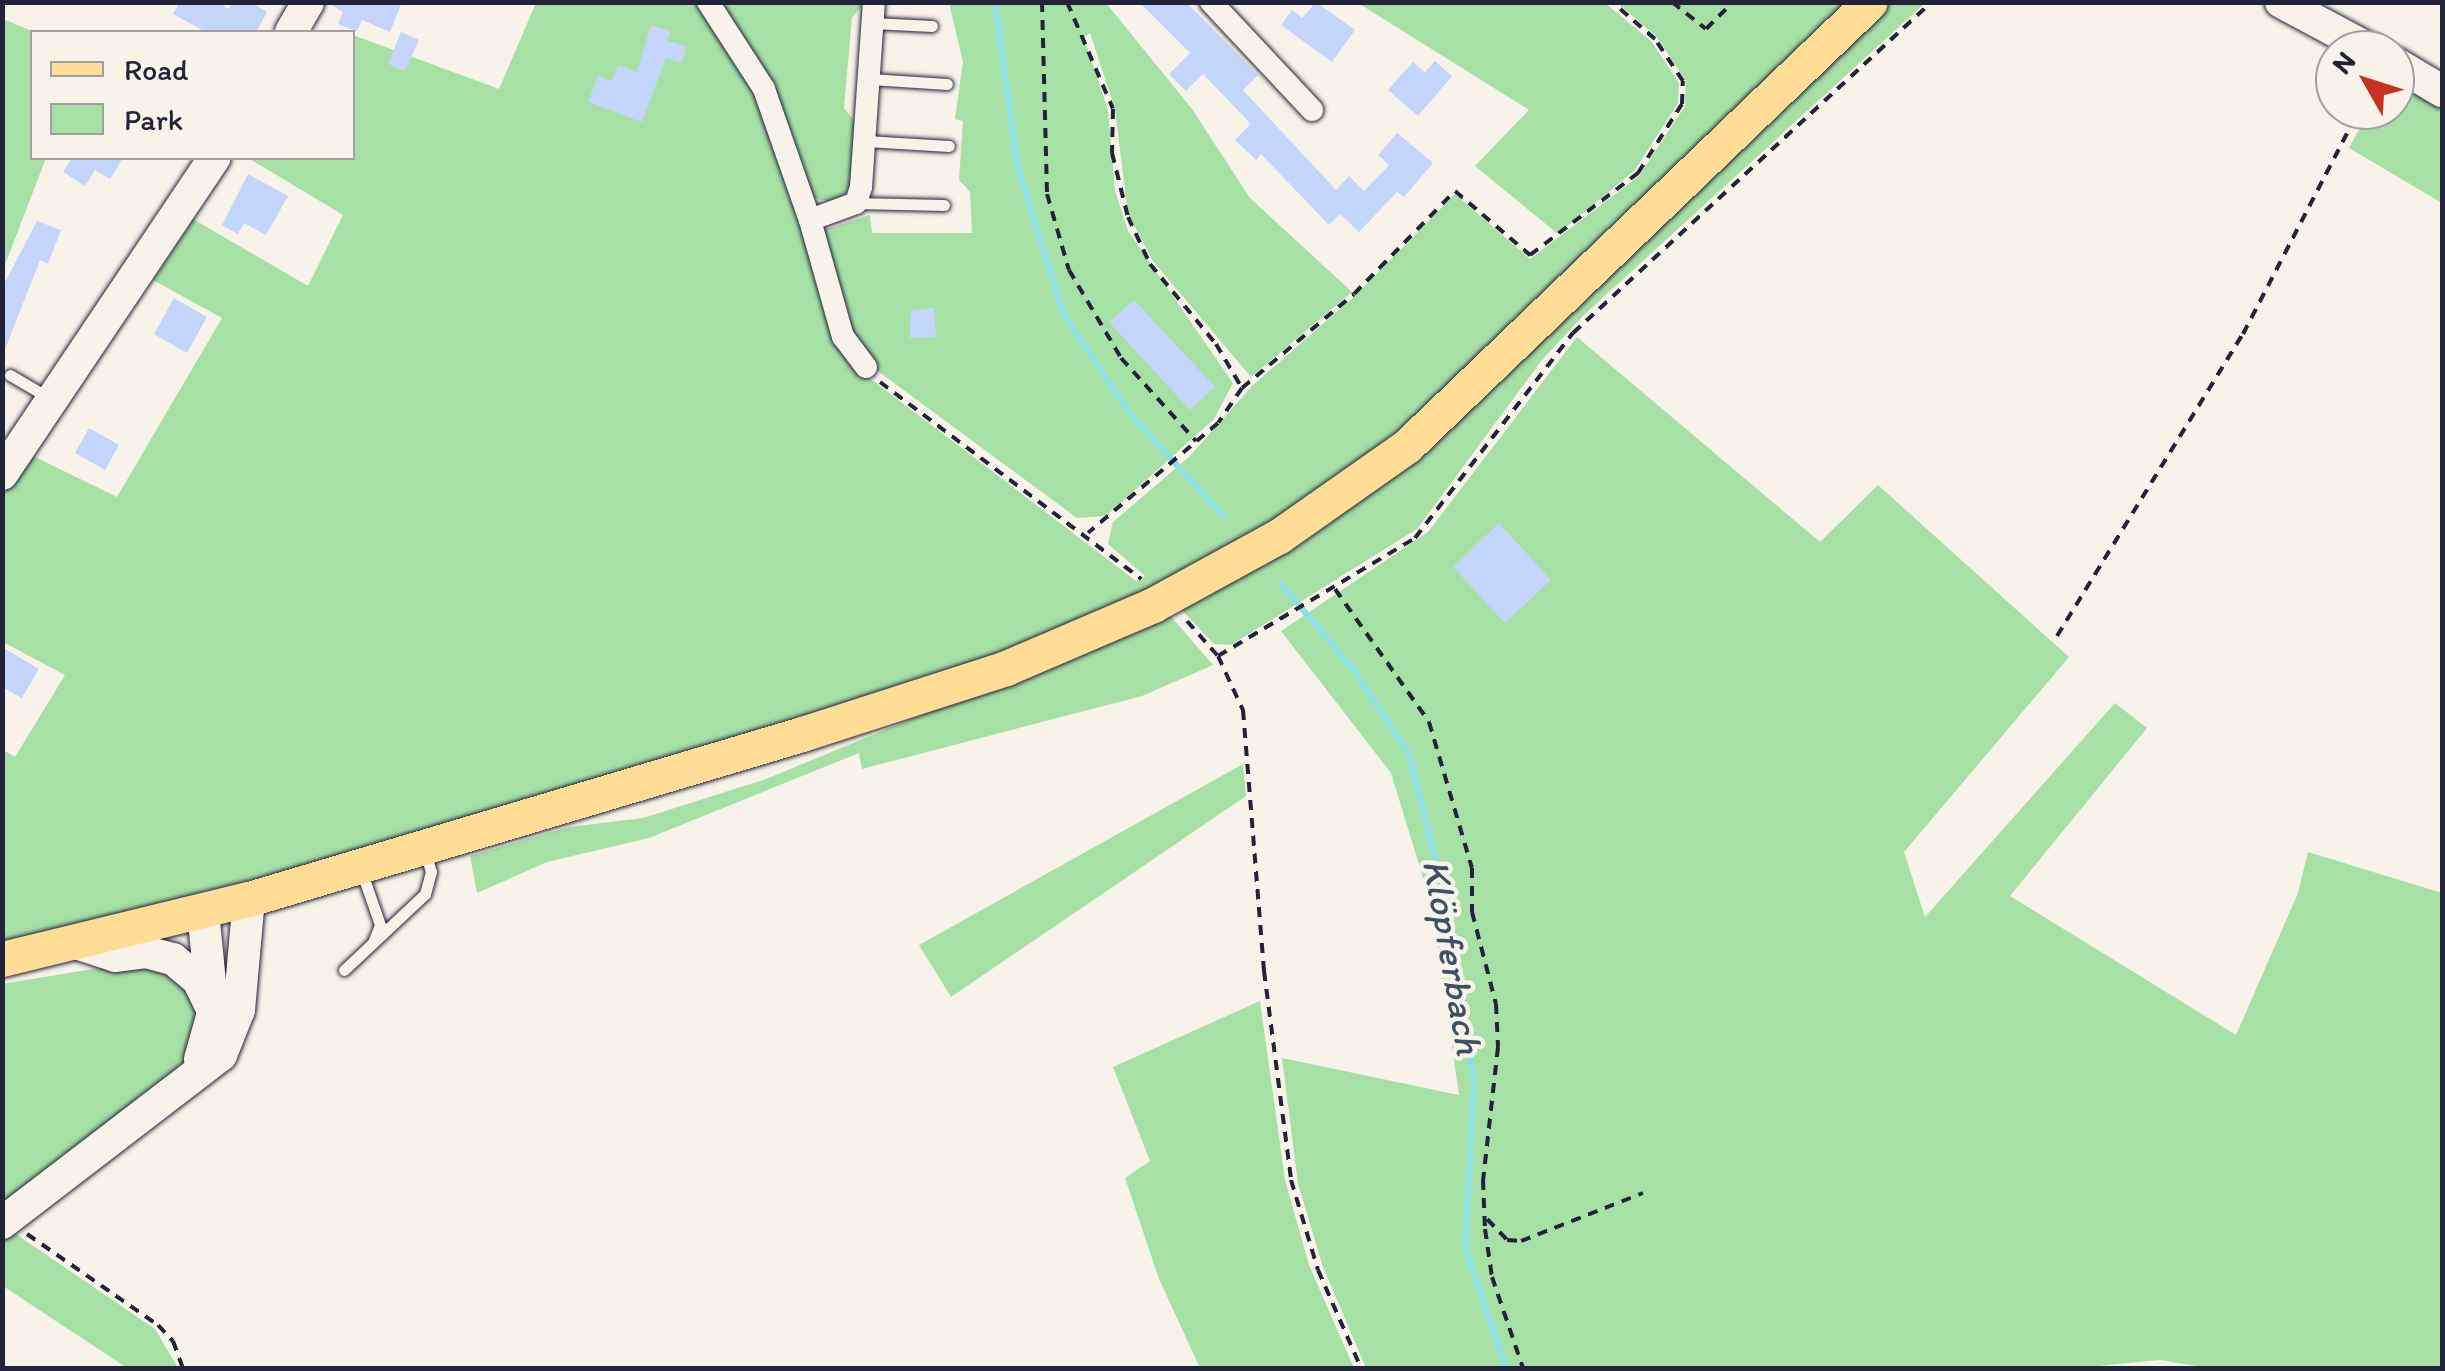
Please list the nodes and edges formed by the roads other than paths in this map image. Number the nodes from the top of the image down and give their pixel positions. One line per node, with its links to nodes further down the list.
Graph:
1 (308, 2): 8 (main road)
2 (708, 2): 20 (street)
3 (1210, 2): 14 (street)
4 (1870, 2): 25 (main road)
5 (2282, 2): 9 (main road)
6 (873, 13): 7 (lane); 11 (street)
7 (932, 26)
8 (292, 30)
9 (2334, 30)
10 (2415, 75): 13 (main road)
11 (870, 79): 12 (lane); 15 (street)
12 (947, 84)
13 (2442, 91)
14 (1312, 110)
15 (866, 140): 16 (lane); 18 (street)
16 (949, 146)
17 (213, 160): 23 (main road)
18 (856, 203): 19 (lane); 20 (street)
19 (944, 205)
20 (810, 220): 21 (street)
21 (866, 368)
22 (10, 375): 23 (lane)
23 (50, 398): 24 (main road)
24 (2, 474)
25 (424, 847): 26 (main road); 30 (lane)
26 (359, 866): 27 (main road); 30 (lane)
27 (249, 899): 28 (main road); 34 (main road)
28 (202, 911): 29 (main road); 33 (main road)
29 (79, 944): 31 (main road); 33 (main road)
30 (371, 946): 32 (lane)
31 (2, 959)
32 (344, 970)
33 (213, 1013): 34 (main road)
34 (174, 1092): 35 (main road)
35 (4, 1221)

